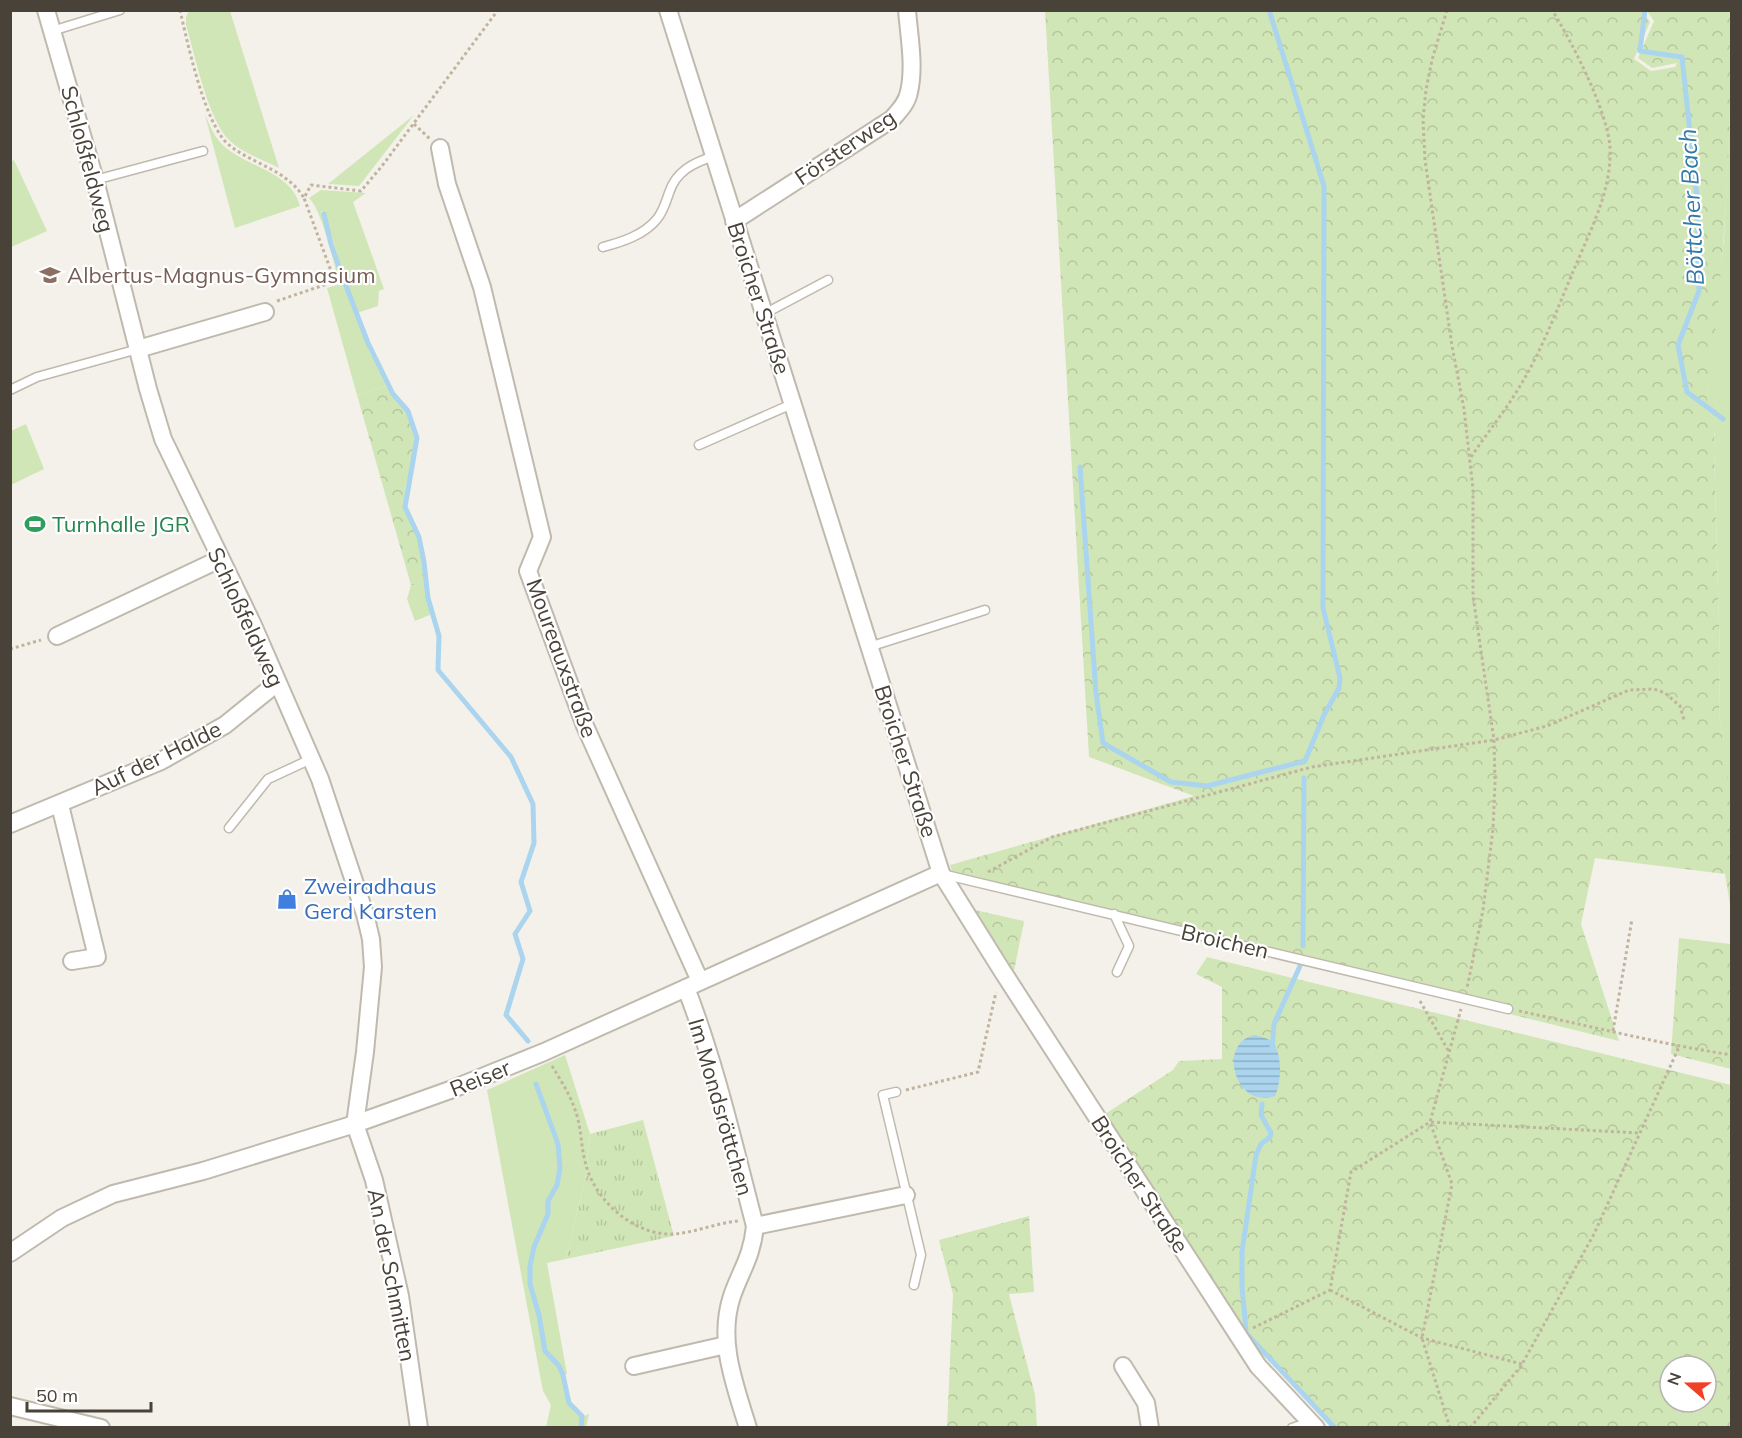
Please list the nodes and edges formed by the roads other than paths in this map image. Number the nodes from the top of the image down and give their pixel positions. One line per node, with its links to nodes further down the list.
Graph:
1 (46, 10): 5 (street, Schloßfeldweg)
2 (120, 10): 5 (lane)
3 (668, 10): 8 (street, Broicher Straße)
4 (907, 10): 10 (street, Försterweg)
5 (52, 31): 9 (street, Schloßfeldweg)
6 (440, 148): 32 (street, Moureauxstraße)
7 (203, 151): 9 (lane)
8 (714, 156): 10 (street, Broicher Straße); 11 (lane)
9 (95, 180): 15 (street, Schloßfeldweg)
10 (734, 221): 14 (street, Broicher Straße)
11 (603, 247)
12 (828, 280): 14 (lane)
13 (265, 312): 15 (street)
14 (764, 314): 17 (street, Broicher Straße)
15 (138, 349): 16 (lane); 19 (street, Schloßfeldweg)
16 (10, 390)
17 (792, 404): 18 (lane); 22 (street, Broicher Straße)
18 (699, 445)
19 (219, 559): 21 (street); 23 (street, Schloßfeldweg)
20 (985, 610): 22 (lane)
21 (57, 636)
22 (869, 647): 28 (street, Broicher Straße)
23 (277, 683): 24 (street, Schloßfeldweg); 25 (street, Auf der Halde)
24 (311, 759): 27 (lane); 35 (street, Schloßfeldweg)
25 (60, 805): 26 (street, Auf der Halde); 30 (street)
26 (10, 824)
27 (229, 828)
28 (941, 873): 29 (lane, Broichen); 32 (street, Reiser); 44 (street, Broicher Straße)
29 (1114, 914): 31 (lane); 33 (lane, Broichen)
30 (72, 961)
31 (1117, 972)
32 (693, 985): 35 (street, Reiser); 37 (street, Im Mondsröttchen)
33 (1508, 1009)
34 (896, 1092): 36 (lane)
35 (355, 1124): 38 (street, Reiser); 46 (street, An der Schmitten)
36 (906, 1194): 37 (street, Im Mondsröttchen); 39 (lane)
37 (754, 1226): 40 (street, Im Mondsröttchen)
38 (10, 1253)
39 (914, 1285)
40 (726, 1345): 41 (street); 47 (street, Im Mondsröttchen)
41 (634, 1366)
42 (1123, 1366): 48 (street)
43 (10, 1406): 45 (street)
44 (1313, 1425): 49 (lane)
45 (101, 1428)
46 (419, 1428)
47 (747, 1428)
48 (1150, 1428)
49 (1292, 1428)

